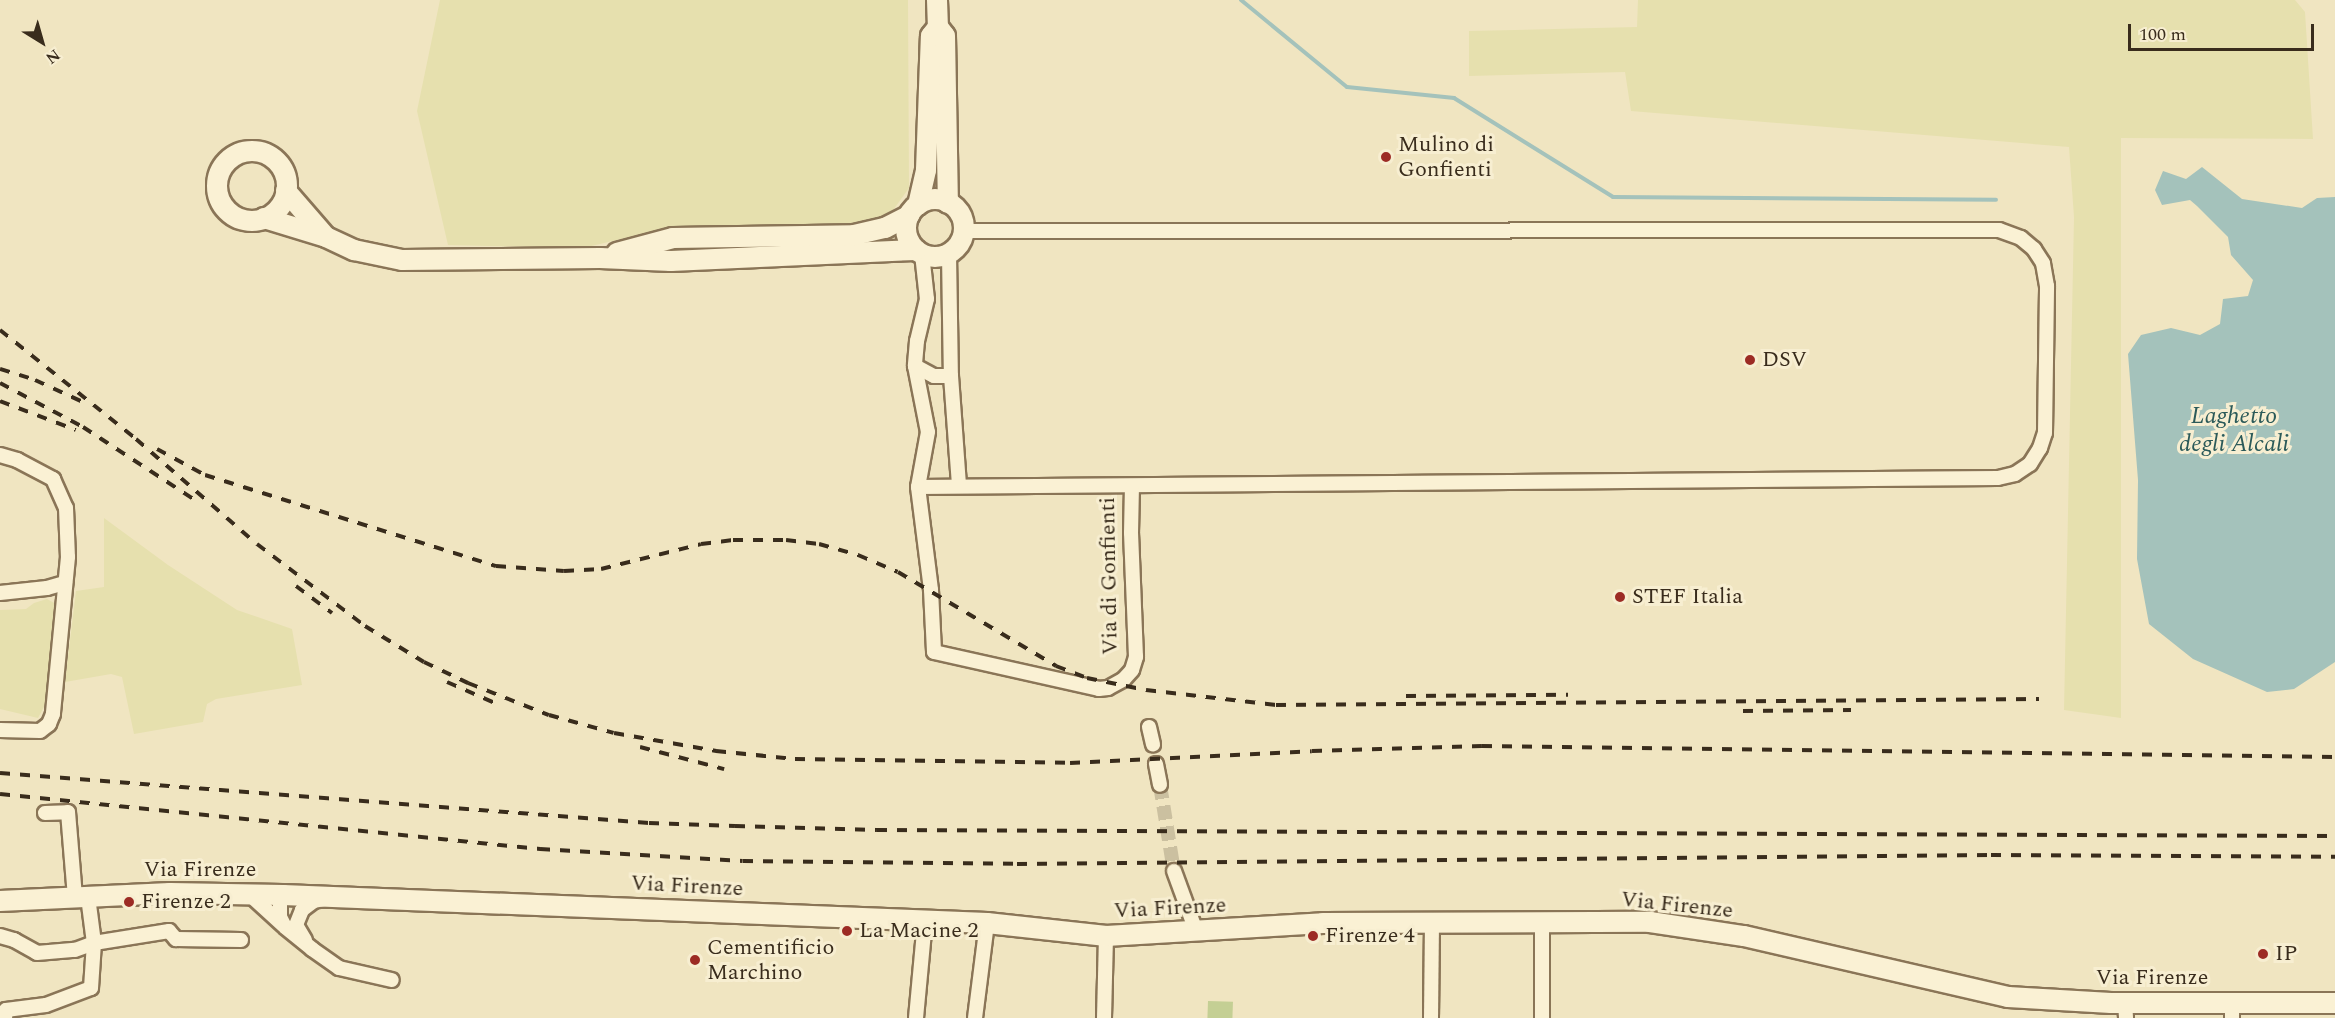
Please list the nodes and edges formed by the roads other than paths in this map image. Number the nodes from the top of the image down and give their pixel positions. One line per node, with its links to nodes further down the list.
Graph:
1 (937, 0): 2 (main road)
2 (938, 27): 4 (main road); 5 (main road)
3 (286, 190): 6 (main road); 6 (main road); 8 (main road)
4 (948, 202): 5 (main road); 7 (main road)
5 (914, 211): 9 (main road); 11 (main road)
6 (264, 219): 8 (main road)
7 (964, 231): 10 (main road); 16 (street)
8 (326, 237): 11 (main road)
9 (919, 252): 10 (main road); 11 (main road); 12 (street)
10 (950, 254): 13 (street)
11 (600, 258)
12 (915, 366): 13 (street); 17 (street)
13 (951, 376): 15 (street)
14 (0, 455): 18 (street)
15 (959, 486): 16 (street, Via di Gonfienti); 17 (street, Via di Gonfienti)
16 (1132, 486): 17 (street, Via di Gonfienti)
17 (918, 487)
18 (65, 583): 19 (street); 21 (street)
19 (0, 593)
20 (1149, 727): 22 (street)
21 (0, 730)
22 (1153, 745)
23 (1156, 764): 24 (street)
24 (1160, 785)
25 (45, 813): 29 (street)
26 (1174, 871): 37 (street)
27 (249, 894): 28 (main road, Via Firenze); 29 (main road, Via Firenze); 36 (street)
28 (283, 895): 30 (main road, Via Firenze); 36 (street)
29 (82, 897): 31 (main road, Via Firenze); 41 (street)
30 (334, 897): 32 (main road, Via Firenze); 36 (street)
31 (0, 901)
32 (925, 921): 35 (main road, Via Firenze); 47 (street)
33 (1432, 922): 34 (main road, Via Firenze); 37 (main road, Via Firenze); 50 (street)
34 (1542, 922): 44 (main road, Via Firenze); 51 (street)
35 (987, 923): 39 (main road, Via Firenze); 48 (street)
36 (291, 926): 42 (street)
37 (1196, 931): 39 (main road, Via Firenze)
38 (0, 936): 41 (street)
39 (1106, 936): 49 (street)
40 (241, 940): 41 (street)
41 (94, 943): 46 (street)
42 (392, 980)
43 (2335, 1003): 45 (main road, Via Firenze)
44 (2125, 1010): 45 (main road, Via Firenze)
45 (2232, 1010)
46 (5, 1018)
47 (916, 1018)
48 (975, 1018)
49 (1104, 1018)
50 (1431, 1018)
51 (1542, 1018)

